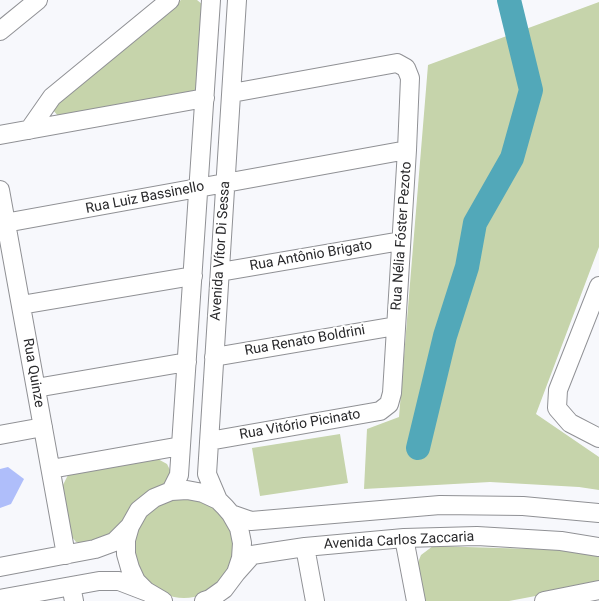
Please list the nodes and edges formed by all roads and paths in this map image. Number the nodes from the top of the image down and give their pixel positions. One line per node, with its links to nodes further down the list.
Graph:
1 (38, 0): 5 (street)
2 (170, 0): 8 (street)
3 (211, 0): 7 (street, Avenida Vítor Di Sessa)
4 (237, 0): 6 (street, Avenida Vítor Di Sessa)
5 (0, 31)
6 (232, 93): 10 (street, Rua Nélia Fóster Pezoto); 11 (street, Avenida Vítor Di Sessa)
7 (205, 98): 8 (street); 12 (street, Avenida Vítor Di Sessa)
8 (29, 130): 9 (street)
9 (0, 135)
10 (407, 150): 11 (street, Rua Luiz Bassinello); 15 (street, Rua Nélia Fóster Pezoto)
11 (226, 183): 12 (street, Rua Luiz Bassinello); 16 (street, Avenida Vítor Di Sessa)
12 (200, 187): 14 (street, Rua Luiz Bassinello); 17 (street, Avenida Vítor Di Sessa)
13 (0, 190): 14 (street, Rua Quinze)
14 (3, 224): 19 (street, Rua Quinze)
15 (402, 241): 16 (street, Rua Antônio Brigato); 21 (street, Rua Nélia Fóster Pezoto)
16 (220, 272): 22 (street, Avenida Vítor Di Sessa)
17 (193, 276): 19 (street); 23 (street, Avenida Vítor Di Sessa)
18 (599, 286): 20 (street)
19 (21, 305): 24 (street, Rua Quinze)
20 (592, 323): 28 (street)
21 (396, 326): 22 (street, Rua Renato Boldrini); 25 (street, Rua Nélia Fóster Pezoto)
22 (214, 357): 29 (street, Avenida Vítor Di Sessa)
23 (187, 362): 24 (street); 30 (street, Avenida Vítor Di Sessa)
24 (36, 388): 26 (street, Rua Quinze)
25 (389, 404): 29 (street, Rua Vitório Picinato)
26 (43, 427): 27 (street); 31 (street, Rua Quinze)
27 (0, 435)
28 (599, 438)
29 (209, 441): 33 (street, Avenida Vítor Di Sessa)
30 (182, 446): 31 (street); 32 (street, Avenida Vítor Di Sessa)
31 (50, 470): 40 (street, Rua Quinze)
32 (171, 491): 33 (street); 36 (street)
33 (218, 500): 35 (street)
34 (599, 513): 35 (street)
35 (231, 514): 42 (street)
36 (130, 526): 40 (street); 46 (street)
37 (404, 538): 38 (street, Avenida Carlos Zaccaria); 39 (street, Avenida Carlos Zaccaria); 50 (street)
38 (305, 547): 42 (street, Avenida Carlos Zaccaria); 49 (street)
39 (599, 548)
40 (66, 555): 41 (street)
41 (0, 568)
42 (236, 573): 45 (street, Avenida Carlos Zaccaria)
43 (599, 590): 51 (street)
44 (72, 594): 46 (street); 47 (street)
45 (223, 595): 48 (street)
46 (158, 598)
47 (0, 599)
48 (204, 601)
49 (315, 601)
50 (416, 601)
51 (544, 601)

